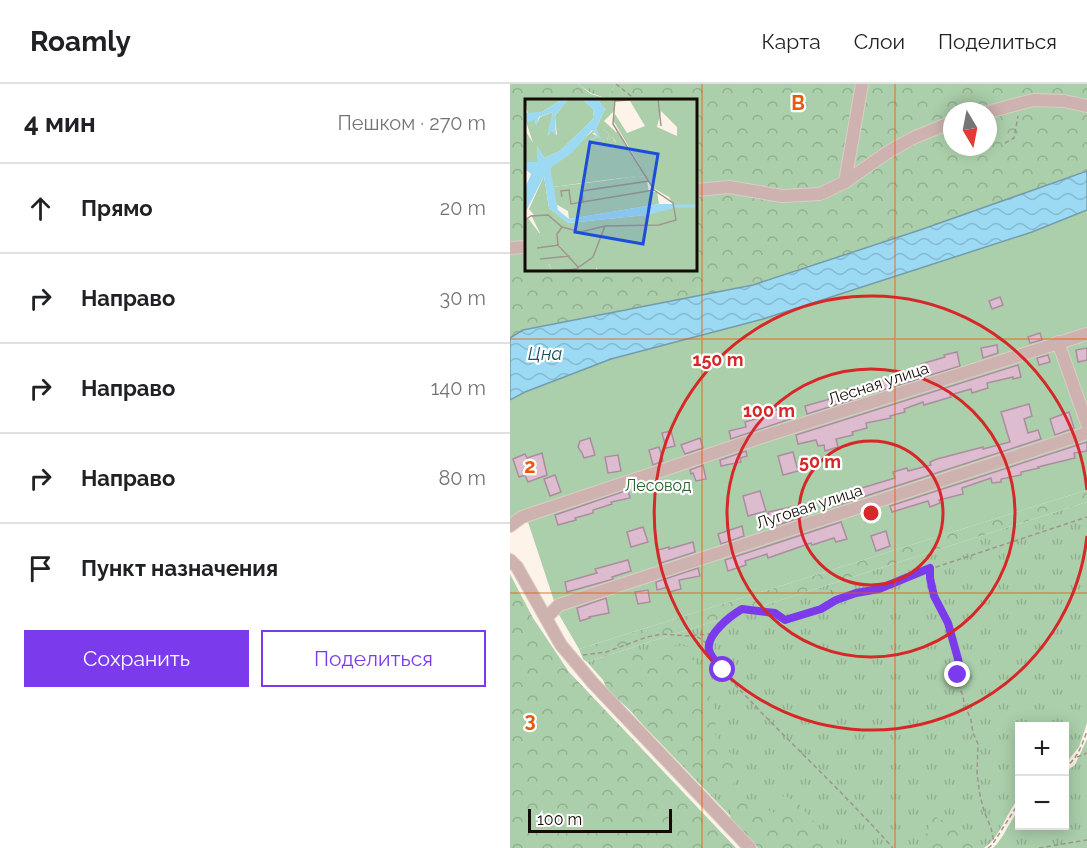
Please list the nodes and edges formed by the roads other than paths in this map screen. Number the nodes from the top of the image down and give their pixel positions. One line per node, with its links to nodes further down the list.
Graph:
1 (862, 84): 5 (street)
2 (1087, 106): 3 (street)
3 (997, 110)
4 (943, 126): 5 (street)
5 (845, 182): 6 (street)
6 (698, 190)
7 (525, 247): 8 (street)
8 (510, 248)
9 (1087, 334): 10 (street, Лесная улица)
10 (1058, 342): 11 (street); 13 (street, Лесная улица)
11 (1087, 424)
12 (1087, 433): 15 (street, Луговая улица)
13 (510, 526)
14 (510, 560): 15 (street)
15 (546, 618): 16 (street)
16 (750, 848)

